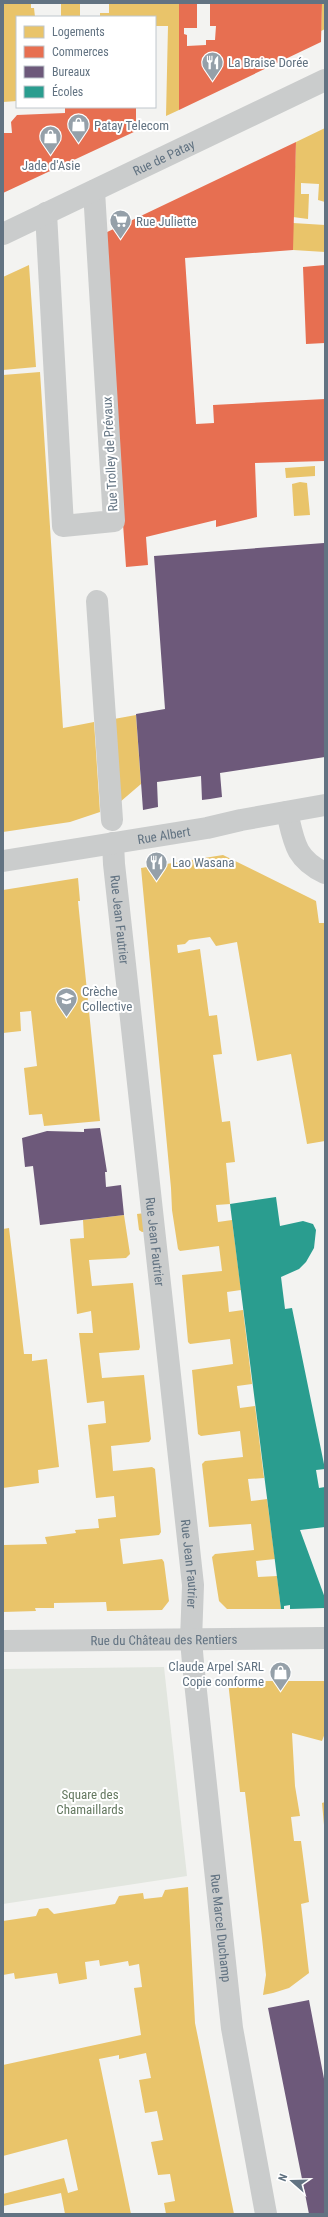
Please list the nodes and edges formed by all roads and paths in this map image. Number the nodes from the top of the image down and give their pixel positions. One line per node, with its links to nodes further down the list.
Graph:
1 (325, 80): 2 (street, Rue de Patay)
2 (94, 191): 3 (street, Rue de Patay); 3 (street, Rue Trolley de Prévaux)
3 (46, 213): 4 (street, Rue de Patay)
4 (3, 234)
5 (97, 601): 8 (street)
6 (325, 806): 7 (street, Rue Albert)
7 (287, 812): 9 (street, Rue Albert); 11 (street)
8 (112, 820)
9 (114, 844): 10 (street, Rue Albert); 13 (street, Rue Jean Fautrier)
10 (3, 861)
11 (325, 873)
12 (325, 1638): 13 (street, Rue du Château des Rentiers)
13 (191, 1640): 14 (street, Rue du Château des Rentiers); 15 (street, Rue Marcel Duchamp)
14 (3, 1642)
15 (266, 2214)

